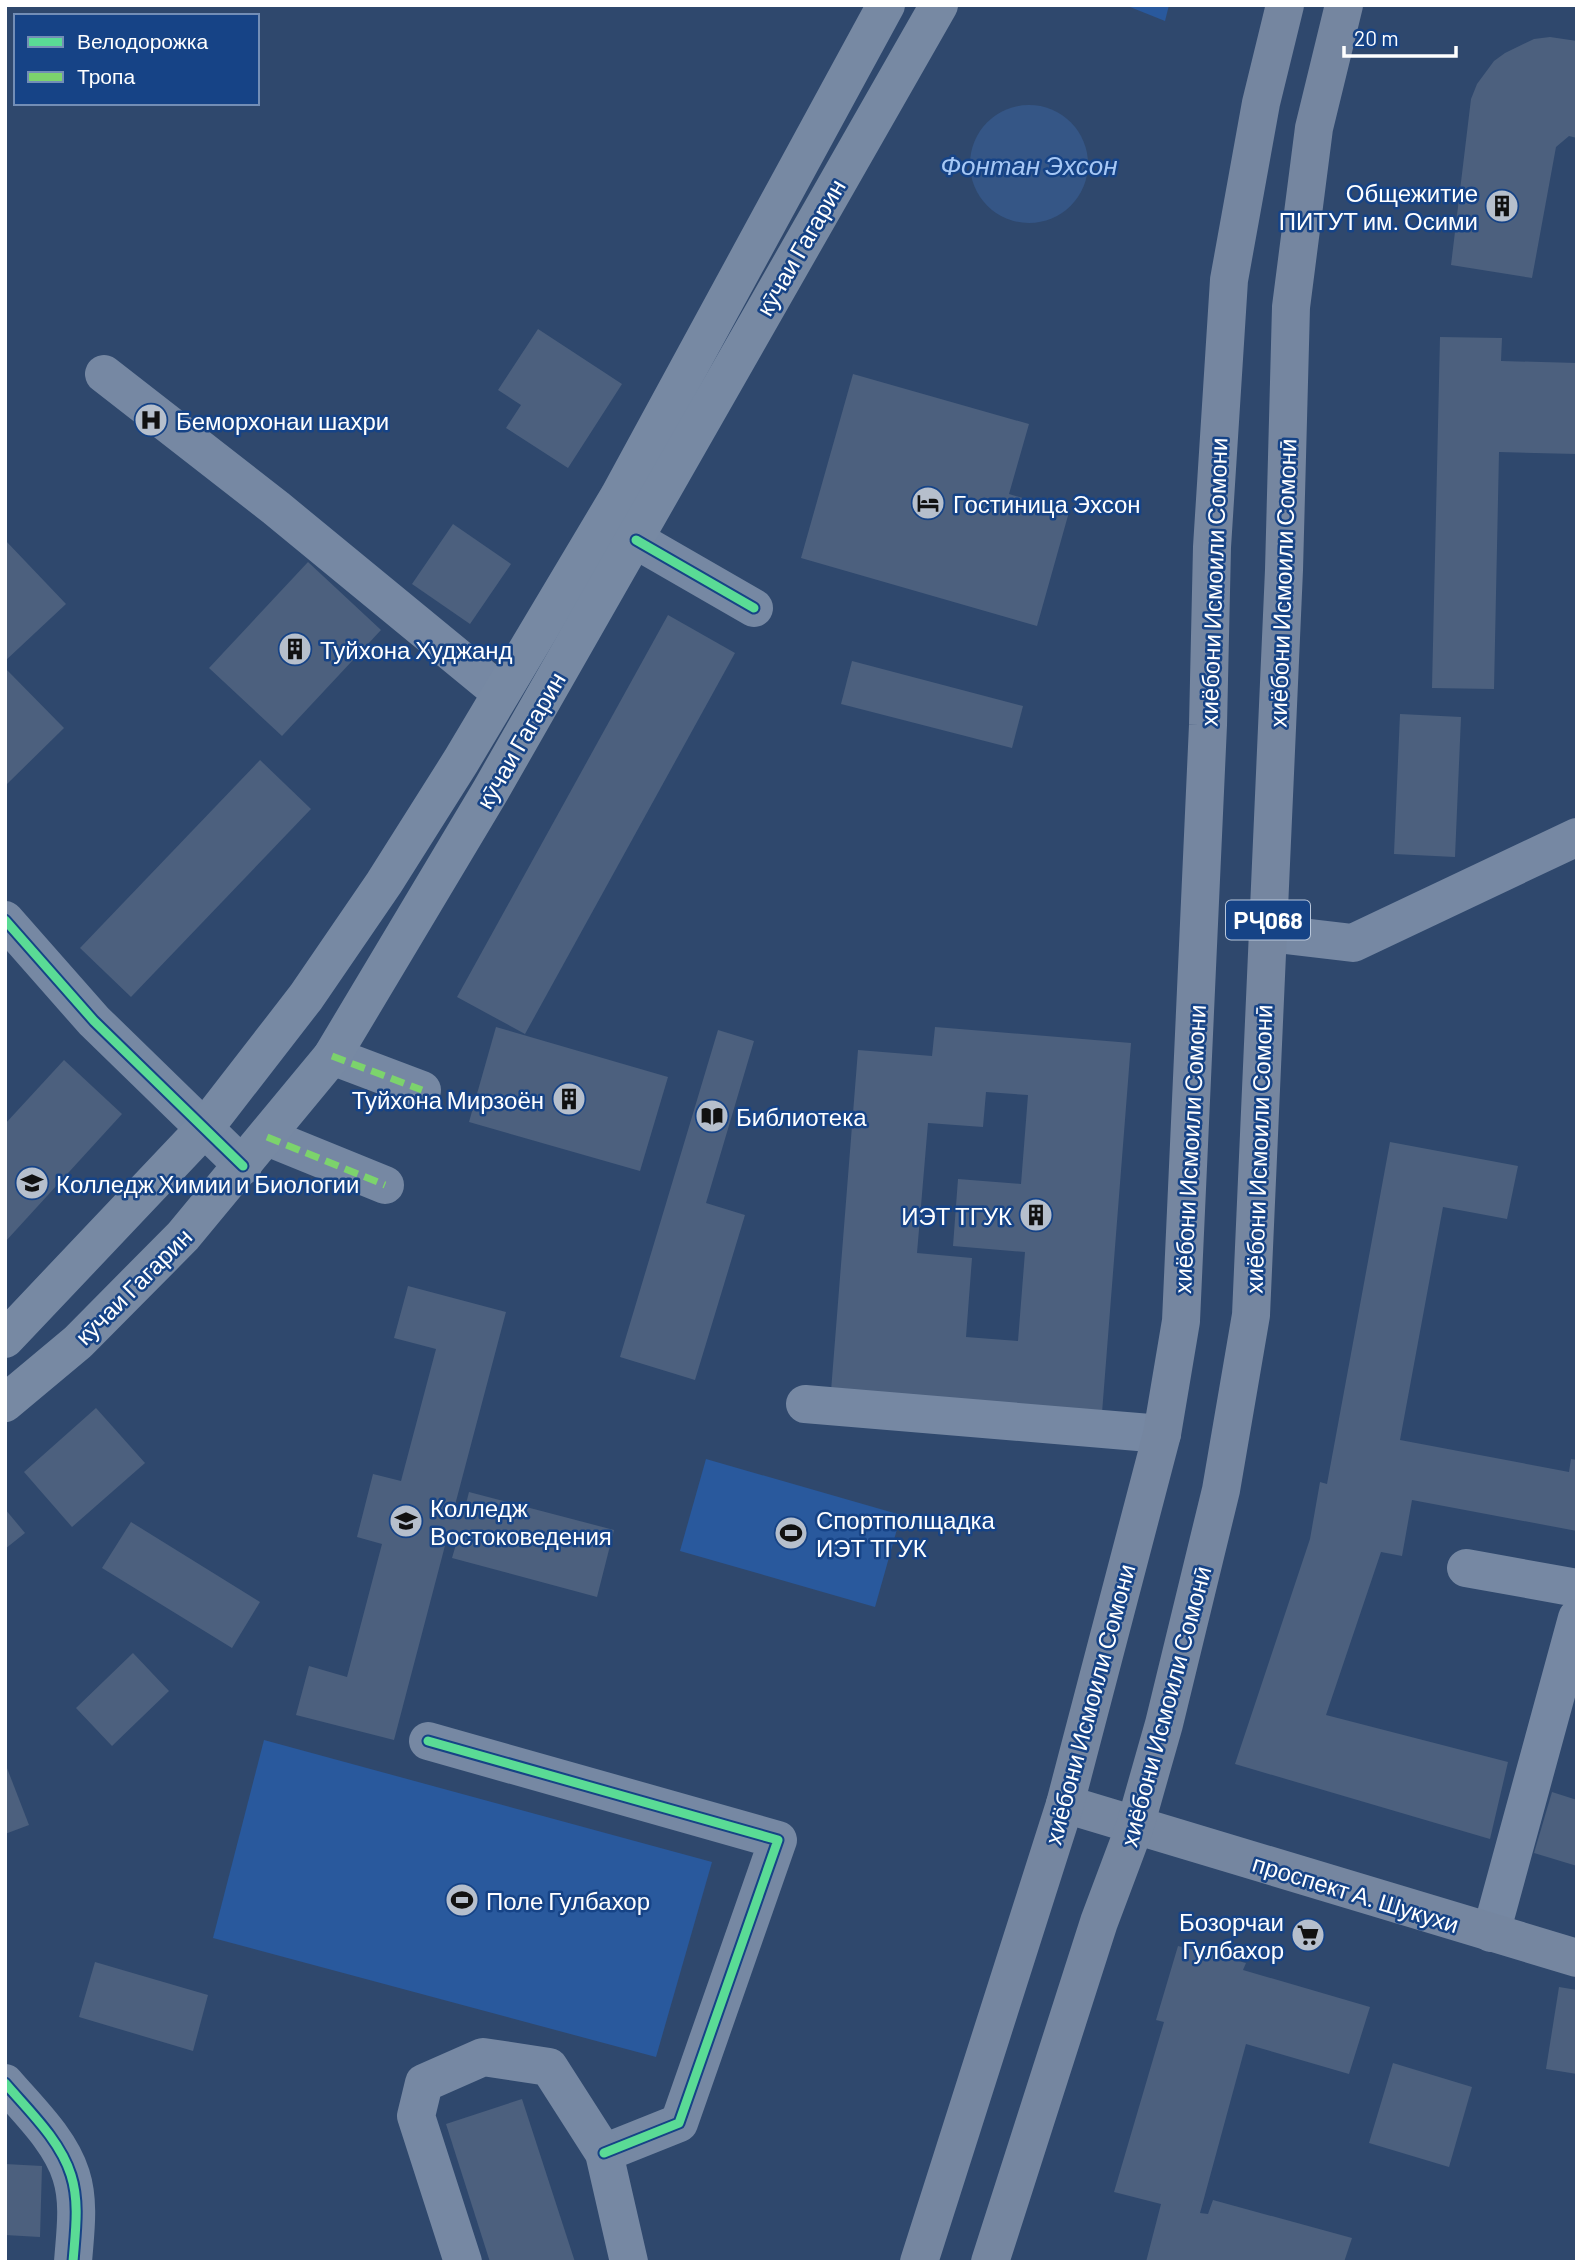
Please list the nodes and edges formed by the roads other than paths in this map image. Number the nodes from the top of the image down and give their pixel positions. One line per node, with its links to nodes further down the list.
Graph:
1 (886, 5): 8 (highway, кӯчаи Гагарин)
2 (939, 5): 6 (highway, кӯчаи Гагарин)
3 (1285, 5): 21 (main road, хиёбони Исмоили Сомони / РҶ068)
4 (1344, 5): 11 (main road, хиёбони Исмоили Сомонӣ / РҶ068)
5 (104, 374): 8 (street)
6 (636, 540): 7 (street); 12 (highway, кӯчаи Гагарин)
7 (754, 608)
8 (501, 693): 14 (highway, кӯчаи Гагарин)
9 (1577, 836): 11 (street)
10 (5, 920): 14 (street)
11 (1268, 933): 27 (main road, хиёбони Исмоили Сомонӣ / РҶ068)
12 (332, 1055): 13 (street); 15 (highway, кӯчаи Гагарин)
13 (422, 1090)
14 (203, 1130): 16 (street); 18 (highway, кӯчаи Гагарин)
15 (267, 1137): 16 (highway, кӯчаи Гагарин); 17 (street)
16 (243, 1166): 19 (highway, кӯчаи Гагарин)
17 (385, 1185)
18 (5, 1339)
19 (5, 1404)
20 (805, 1404): 21 (street)
21 (1163, 1434): 26 (main road, хиёбони Исмоили Сомони / РҶ068)
22 (1466, 1568): 23 (street)
23 (1577, 1588)
24 (1577, 1618): 28 (street)
25 (428, 1741): 31 (street)
26 (1065, 1804): 27 (main road, проспект А. Шукухи); 35 (main road, хиёбони Исмоили Сомони)
27 (1135, 1826): 28 (main road, проспект А. Шукухи); 36 (main road, хиёбони Исмоили Сомонӣ)
28 (1491, 1933): 29 (main road, проспект А. Шукухи)
29 (1577, 1958)
30 (5, 2083): 32 (street)
31 (604, 2153): 33 (street); 34 (street)
32 (72, 2262)
33 (463, 2262)
34 (629, 2262)
35 (919, 2262)
36 (990, 2262)

